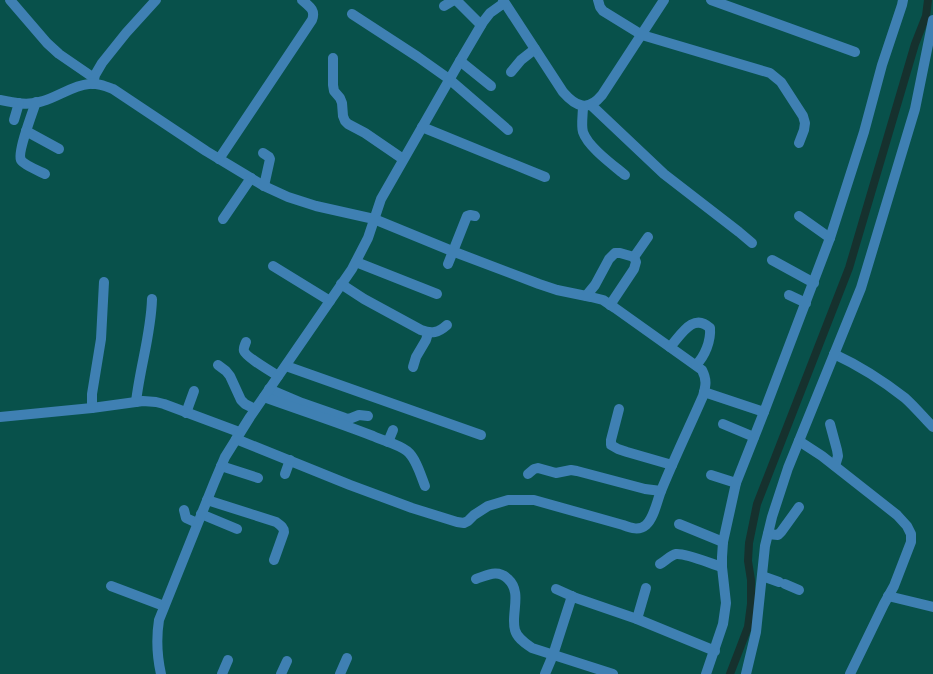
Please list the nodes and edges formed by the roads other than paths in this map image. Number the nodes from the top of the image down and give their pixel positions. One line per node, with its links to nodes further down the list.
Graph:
1 (10, 0): 21 (street)
2 (156, 0): 21 (street)
3 (302, 0): 34 (street)
4 (454, 0): 10 (street); 13 (street)
5 (598, 0): 14 (street)
6 (664, 0): 14 (street)
7 (711, 0): 16 (street)
8 (903, 0): 46 (street)
9 (504, 2): 13 (street); 15 (street)
10 (444, 6)
11 (352, 14): 20 (street)
12 (933, 20): 68 (street)
13 (481, 25): 18 (street)
14 (642, 35): 26 (street); 31 (street)
15 (535, 49): 19 (street); 26 (street)
16 (855, 52)
17 (333, 58): 35 (street)
18 (460, 61): 20 (street); 22 (street)
19 (511, 72)
20 (449, 79): 28 (street); 30 (street)
21 (94, 81): 23 (street); 34 (street)
22 (492, 86)
23 (36, 102): 25 (street); 29 (street)
24 (1, 103): 25 (street)
25 (19, 104): 27 (street)
26 (587, 106): 37 (street); 47 (street)
27 (14, 120)
28 (422, 127): 35 (street); 38 (street)
29 (26, 130): 32 (street); 36 (street)
30 (508, 130)
31 (800, 143)
32 (58, 149)
33 (263, 153): 40 (street)
34 (219, 159): 39 (street)
35 (403, 159): 44 (street)
36 (45, 174)
37 (625, 175)
38 (544, 177)
39 (251, 178): 40 (street); 43 (street)
40 (264, 186): 44 (street)
41 (475, 216): 48 (street)
42 (799, 216): 46 (street)
43 (223, 219)
44 (374, 219): 48 (street); 51 (street)
45 (648, 237): 49 (street)
46 (830, 238): 55 (street)
47 (752, 243)
48 (452, 251): 52 (street); 59 (street)
49 (634, 257): 59 (street); 63 (street)
50 (772, 260): 55 (street)
51 (356, 262): 56 (street); 57 (street)
52 (448, 264)
53 (273, 266): 61 (street)
54 (104, 282): 78 (street)
55 (814, 283): 62 (street)
56 (341, 284): 61 (street); 65 (street)
57 (437, 294)
58 (789, 295): 62 (street)
59 (586, 296): 63 (street)
60 (152, 299): 77 (street)
61 (330, 301): 71 (street)
62 (806, 303): 82 (street)
63 (610, 305): 67 (street)
64 (447, 325): 65 (street)
65 (428, 332): 72 (street)
66 (246, 342): 73 (street)
67 (670, 347): 70 (street); 70 (street)
68 (834, 354): 87 (street); 92 (street)
69 (218, 365): 79 (street)
70 (696, 365): 75 (street)
71 (286, 366): 73 (street); 89 (street)
72 (413, 367)
73 (278, 376): 76 (street)
74 (194, 391): 81 (street)
75 (704, 392): 82 (street); 95 (street)
76 (267, 393): 79 (street); 83 (street); 93 (street)
77 (136, 402): 78 (street); 81 (street)
78 (92, 408): 84 (street)
79 (255, 409): 90 (street)
80 (619, 409): 95 (street)
81 (186, 412): 90 (street)
82 (764, 412): 91 (street)
83 (368, 416)
84 (0, 417)
85 (723, 424): 91 (street)
86 (830, 424): 97 (street)
87 (933, 427)
88 (393, 430): 93 (street)
89 (480, 435)
90 (238, 436): 94 (street); 96 (street)
91 (754, 437): 102 (street)
92 (799, 441): 97 (street); 111 (street)
93 (388, 442): 103 (street)
94 (290, 460): 98 (street); 104 (street)
95 (672, 465): 104 (street)
96 (221, 466): 101 (street); 105 (street)
97 (835, 466): 123 (street)
98 (285, 474)
99 (528, 474): 104 (street)
100 (711, 475): 102 (street)
101 (258, 478)
102 (736, 483): 112 (street)
103 (425, 486)
104 (661, 491)
105 (207, 500): 108 (street); 113 (street)
106 (799, 507): 111 (street)
107 (184, 510): 108 (street)
108 (199, 519): 110 (street); 124 (street)
109 (679, 524): 112 (street)
110 (237, 529)
111 (768, 534): 116 (street)
112 (723, 542): 115 (street)
113 (274, 560)
114 (660, 564): 115 (street)
115 (722, 567): 127 (street)
116 (762, 576): 121 (street); 139 (street)
117 (476, 579): 128 (street)
118 (111, 586): 124 (street)
119 (646, 588): 126 (street)
120 (556, 590): 122 (street)
121 (799, 590)
122 (572, 596): 126 (street); 128 (street)
123 (888, 596): 125 (street); 140 (street)
124 (164, 606): 132 (street)
125 (933, 607)
126 (637, 619): 127 (street)
127 (715, 651): 138 (street)
128 (553, 655): 136 (street); 137 (street)
129 (347, 658): 135 (street)
130 (228, 660): 133 (street)
131 (287, 661): 134 (street)
132 (161, 674)
133 (222, 674)
134 (281, 674)
135 (340, 674)
136 (545, 674)
137 (613, 674)
138 (706, 674)
139 (746, 674)
140 (850, 674)

